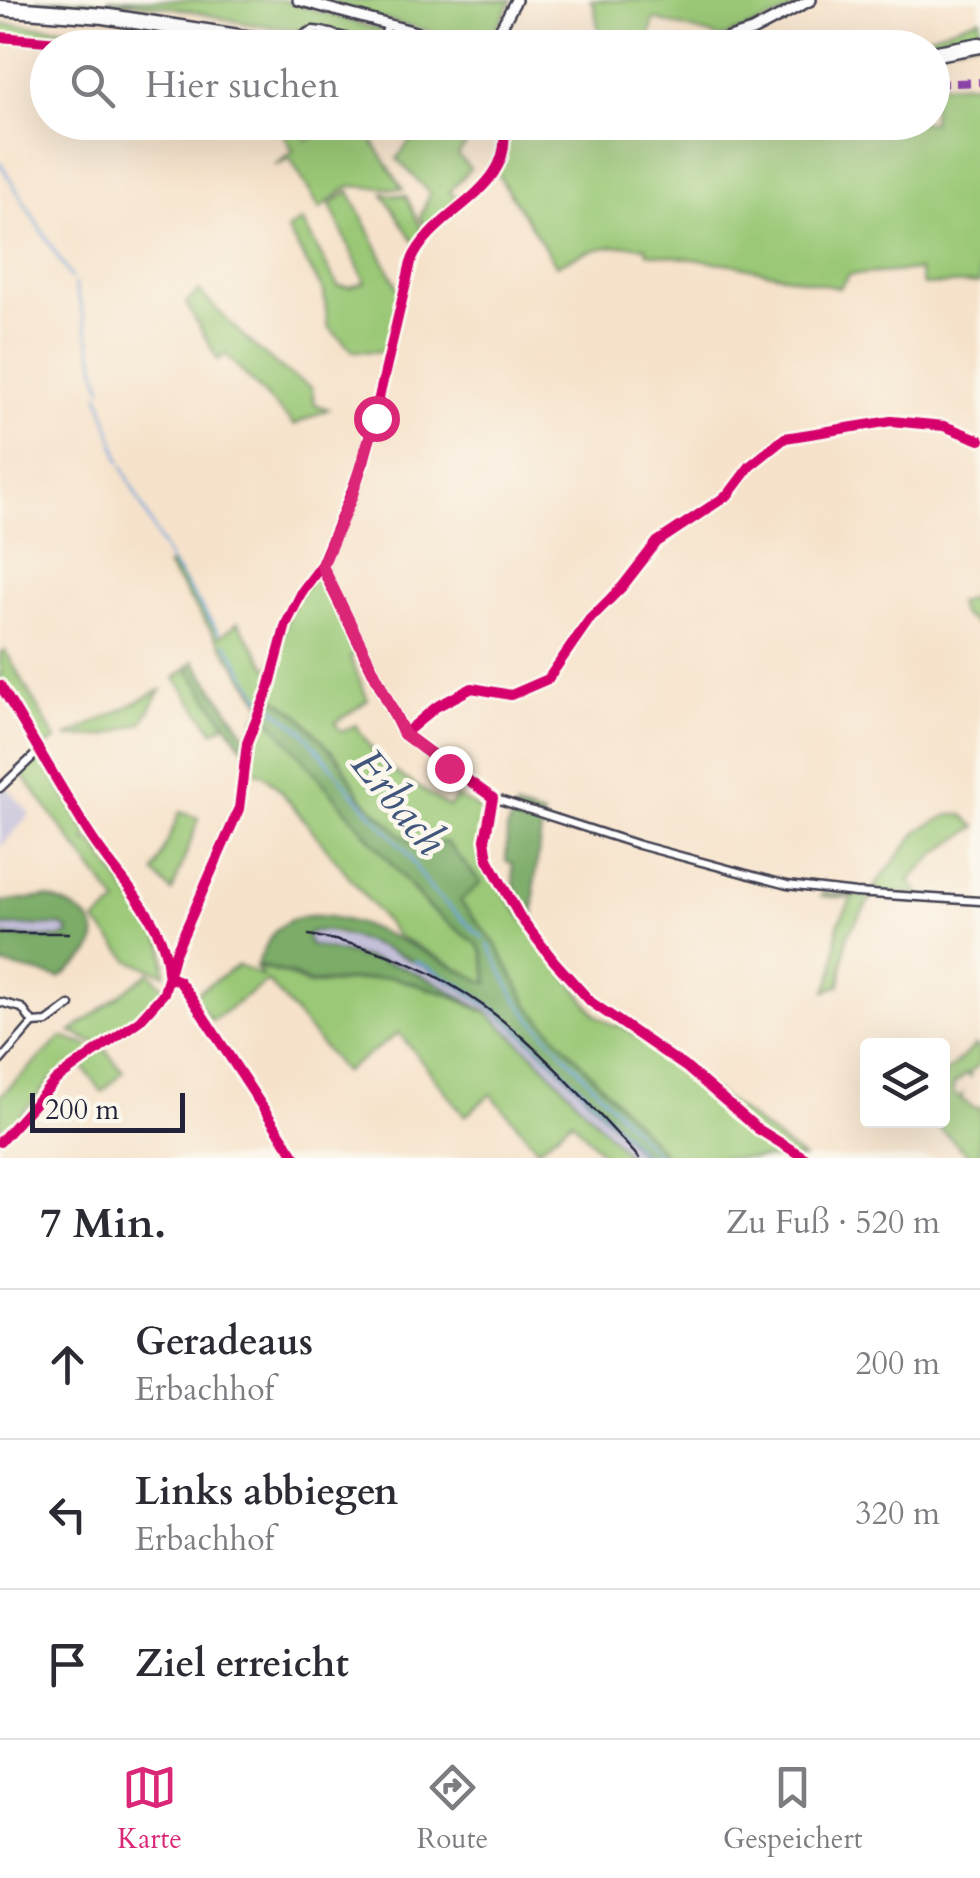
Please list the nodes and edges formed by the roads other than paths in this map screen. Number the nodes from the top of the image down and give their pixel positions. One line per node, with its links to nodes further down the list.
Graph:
1 (16, 0): 6 (highway)
2 (298, 0): 8 (street)
3 (516, 0): 13 (street)
4 (811, 0): 14 (street)
5 (0, 8): 6 (highway)
6 (83, 14): 10 (highway)
7 (0, 17): 9 (highway)
8 (387, 27): 11 (street); 12 (street)
9 (131, 30)
10 (187, 30)
11 (386, 30)
12 (399, 30)
13 (500, 30)
14 (754, 30)
15 (980, 45): 16 (highway)
16 (950, 51)
17 (980, 54): 18 (highway)
18 (950, 60)
19 (506, 140): 22 (street)
20 (40, 750): 21 (street)
21 (0, 788)
22 (493, 798): 23 (street); 28 (street)
23 (980, 900)
24 (0, 1002): 26 (street)
25 (70, 1005): 26 (street)
26 (33, 1022): 27 (street)
27 (0, 1062)
28 (805, 1158)

